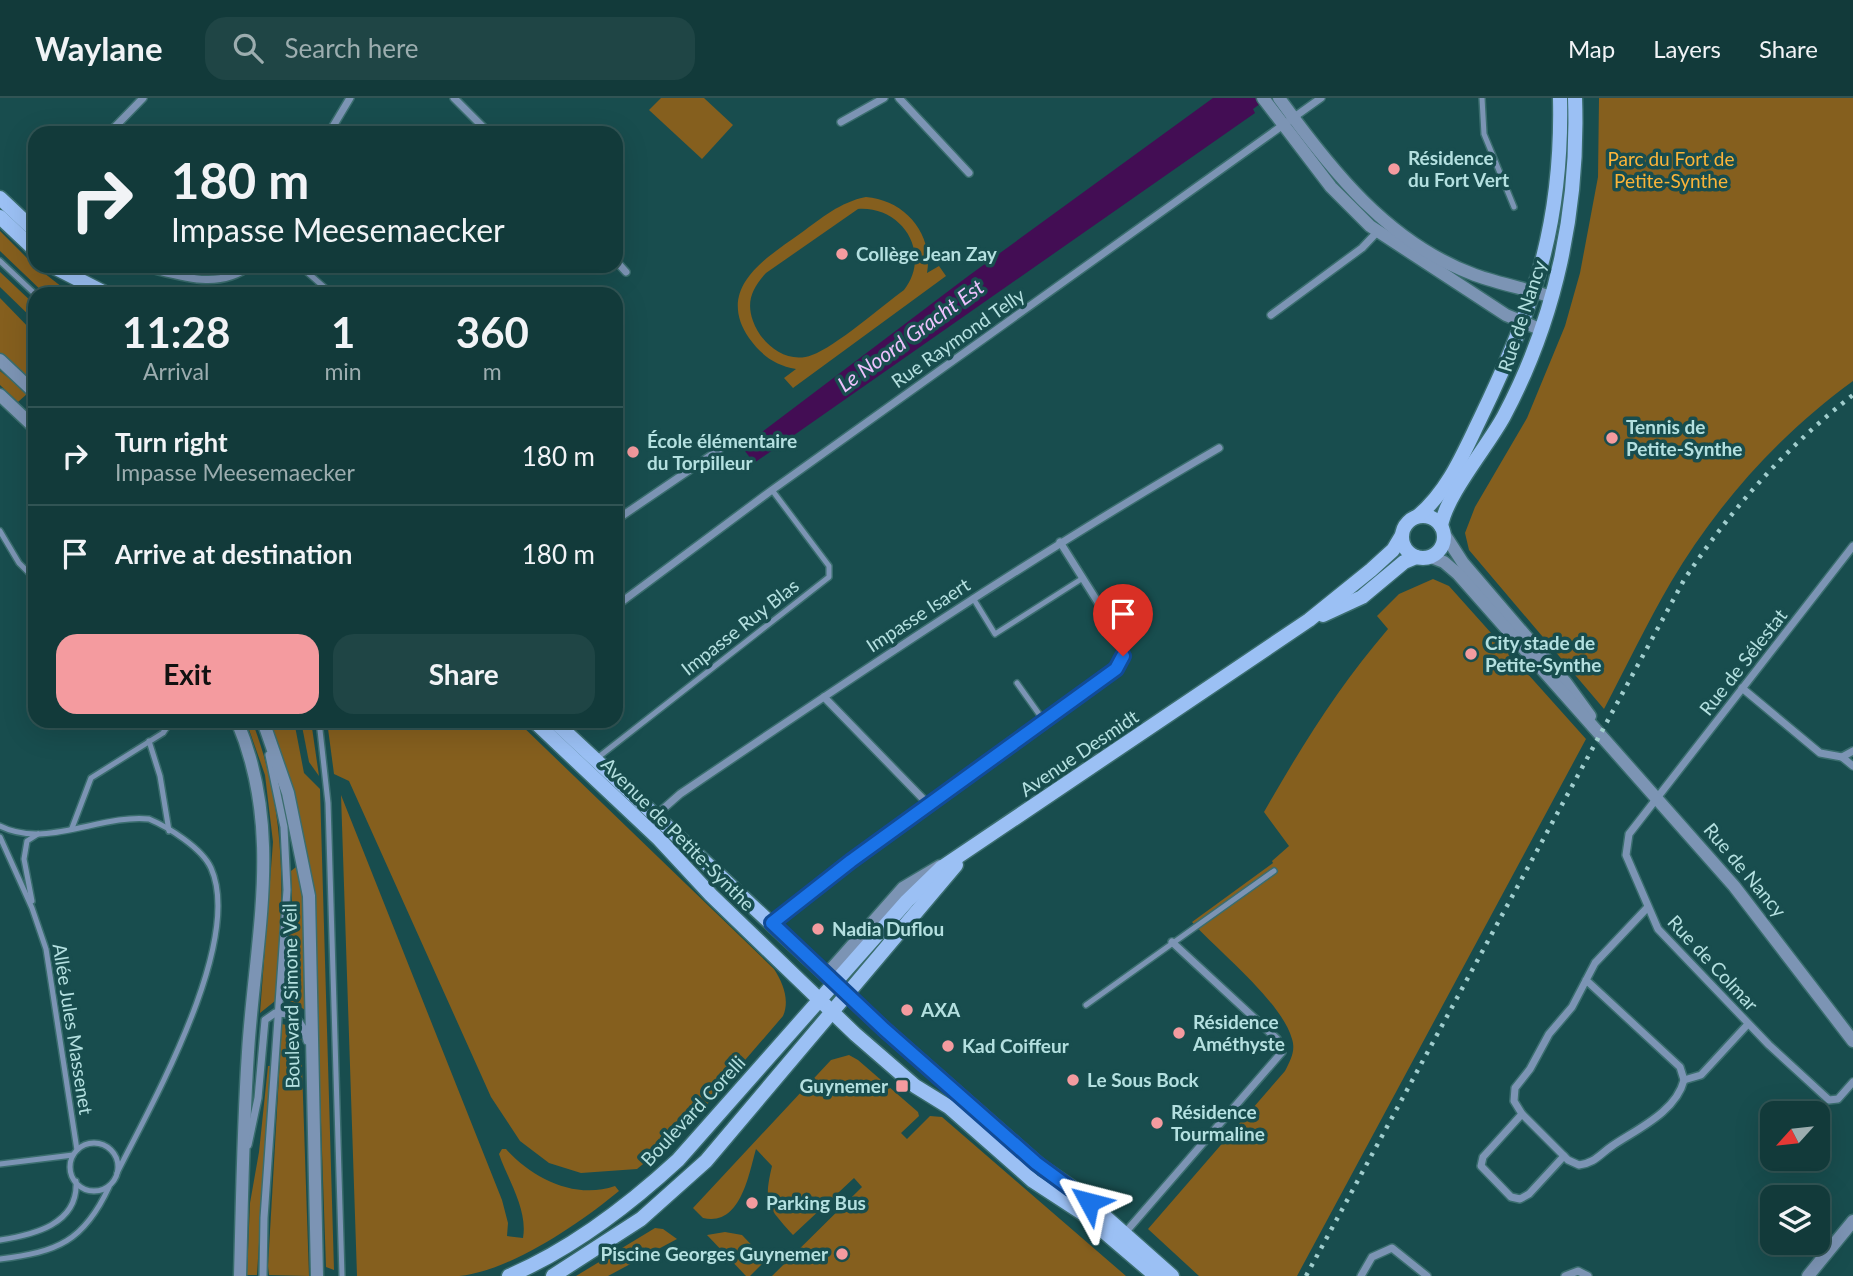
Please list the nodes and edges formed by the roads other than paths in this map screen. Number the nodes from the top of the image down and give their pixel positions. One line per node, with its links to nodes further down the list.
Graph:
1 (143, 98): 13 (street)
2 (349, 98): 14 (street)
3 (454, 98): 15 (street)
4 (884, 98): 11 (street)
5 (899, 98): 16 (street)
6 (1321, 98): 12 (street, Rue Raymond Telly)
7 (1482, 98): 18 (lane)
8 (1560, 98): 32 (main road, Rue de Nancy)
9 (1575, 98): 33 (main road, Rue de Nancy)
10 (1270, 100): 12 (street)
11 (841, 122)
12 (1289, 122): 21 (street); 43 (street, Rue Raymond Telly)
13 (116, 126)
14 (333, 126)
15 (482, 126)
16 (969, 173)
17 (0, 198): 20 (main road)
18 (1514, 207)
19 (0, 216): 20 (main road)
20 (28, 224)
21 (1382, 227): 32 (street); 34 (street); 35 (street)
22 (0, 261): 29 (lane)
23 (623, 268): 24 (street)
24 (626, 271)
25 (81, 273): 30 (main road)
26 (172, 273): 27 (street)
27 (240, 273)
28 (308, 273): 31 (lane)
29 (28, 287)
30 (97, 287)
31 (324, 287)
32 (1535, 292): 33 (street); 35 (main road, Rue de Nancy)
33 (1552, 297): 36 (main road, Rue de Nancy)
34 (1272, 315)
35 (1522, 323): 36 (street); 45 (main road, Rue de Nancy)
36 (1542, 330): 46 (main road, Rue de Nancy)
37 (0, 360): 38 (street)
38 (28, 386)
39 (0, 396): 40 (street)
40 (28, 422)
41 (1219, 448): 49 (street, Impasse Isaert)
42 (719, 450): 44 (street)
43 (772, 490): 55 (street, Rue Raymond Telly); 72 (lane, Impasse Ruy Blas)
44 (623, 515)
45 (1418, 516): 46 (main road); 48 (main road)
46 (1443, 530): 51 (main road); 68 (street, Rue de Nancy)
47 (0, 531): 52 (lane)
48 (1402, 535): 51 (main road); 56 (main road, Avenue Desmidt)
49 (1060, 542): 53 (street); 54 (street, Impasse Isaert)
50 (1853, 546): 58 (street, Rue de Sélestat)
51 (1423, 557): 56 (main road, Avenue Desmidt); 68 (street, Rue de Nancy)
52 (28, 572)
53 (1083, 578): 54 (lane); 60 (street)
54 (973, 598): 59 (street, Impasse Isaert)
55 (623, 601)
56 (1309, 621): 82 (main road, Avenue Desmidt)
57 (1017, 683): 60 (lane)
58 (1742, 688): 71 (street); 74 (street, Rue de Sélestat)
59 (824, 697): 75 (street); 76 (street, Impasse Isaert)
60 (1044, 721): 75 (street)
61 (167, 728): 69 (lane)
62 (239, 728): 104 (street, Boulevard Simone Veil)
63 (262, 728): 93 (street, Boulevard Simone Veil)
64 (263, 728): 99 (street, Boulevard Simone Veil)
65 (320, 728): 115 (lane)
66 (543, 728): 72 (main road, Avenue de Petite-Synthe)
67 (560, 728): 72 (main road, Avenue de Petite-Synthe)
68 (1599, 731): 74 (street, Rue de Nancy)
69 (149, 741): 78 (lane); 79 (lane)
70 (1853, 751): 71 (street)
71 (1842, 757): 73 (street)
72 (591, 764): 76 (main road, Avenue de Petite-Synthe)
73 (1853, 766)
74 (1658, 798): 84 (street, Rue de Colmar); 96 (street, Rue de Nancy)
75 (929, 805): 86 (street)
76 (651, 821): 86 (main road, Avenue de Petite-Synthe); 91 (main road, Avenue de Petite-Synthe)
77 (0, 826): 80 (lane)
78 (72, 828): 79 (lane); 80 (lane)
79 (169, 831): 105 (lane)
80 (40, 833): 85 (lane)
81 (0, 837): 85 (lane, Allée Jules Massenet)
82 (975, 847): 88 (main road, Avenue Desmidt); 90 (main road, Avenue Desmidt)
83 (1274, 871): 87 (lane)
84 (1647, 908): 89 (street); 95 (street, Rue de Colmar)
85 (34, 912): 101 (lane, Allée Jules Massenet)
86 (772, 923): 88 (main road, Avenue de Petite-Synthe)
87 (1172, 942): 92 (lane); 109 (street)
88 (831, 978): 90 (main road, Avenue de Petite-Synthe); 91 (main road, Avenue Desmidt)
89 (1586, 980): 97 (street); 100 (street)
90 (849, 995): 94 (main road, Avenue Desmidt); 109 (main road, Avenue de Petite-Synthe)
91 (820, 999): 94 (main road, Avenue de Petite-Synthe); 116 (main road, Boulevard Corelli)
92 (1086, 1005)
93 (279, 1013): 99 (street); 104 (street); 113 (street, Boulevard Simone Veil)
94 (834, 1013): 109 (main road, Avenue de Petite-Synthe); 117 (main road)
95 (1748, 1024): 97 (street); 98 (street, Rue de Colmar)
96 (1853, 1041)
97 (1684, 1080): 102 (street)
98 (1853, 1082)
99 (312, 1098): 114 (street, Boulevard Simone Veil)
100 (1522, 1114): 102 (street); 102 (street)
101 (75, 1152): 103 (lane); 105 (lane); 106 (lane)
102 (1564, 1156)
103 (0, 1164)
104 (243, 1170): 112 (street, Boulevard Simone Veil)
105 (117, 1173): 107 (lane)
106 (76, 1181): 107 (lane); 110 (lane)
107 (110, 1184): 111 (lane)
108 (1853, 1221): 124 (street)
109 (1120, 1238): 118 (main road, Avenue de Petite-Synthe); 119 (main road, Avenue de Petite-Synthe)
110 (0, 1240)
111 (0, 1259)
112 (240, 1276)
113 (263, 1276)
114 (317, 1276)
115 (342, 1276)
116 (509, 1276)
117 (553, 1276)
118 (1156, 1276)
119 (1172, 1276)
120 (1361, 1276): 121 (street)
121 (1427, 1276)
122 (1565, 1276): 123 (street)
123 (1588, 1276)
124 (1808, 1276)

